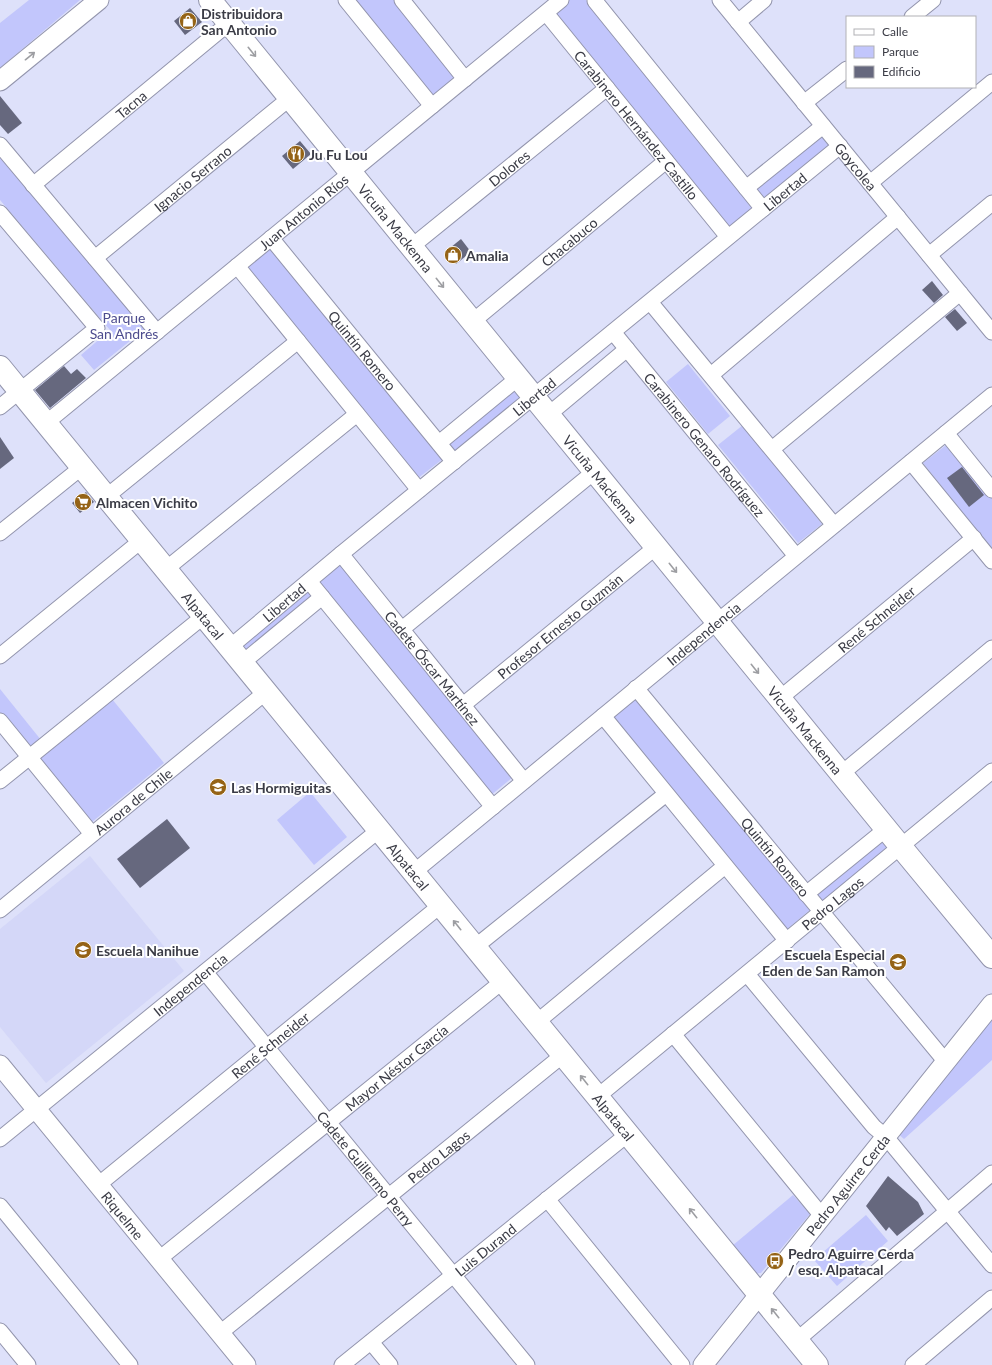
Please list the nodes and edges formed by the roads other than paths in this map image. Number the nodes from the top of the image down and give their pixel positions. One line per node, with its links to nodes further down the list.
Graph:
1 (99, 0): 16 (street, one-way to 1)
2 (210, 0): 13 (main road, Vicuña Mackenna)
3 (346, 0): 21 (street)
4 (561, 0): 10 (street, Juan Antonio Ríos)
5 (720, 0): 12 (street, Goycolea)
6 (764, 0): 12 (street)
7 (933, 0): 11 (street)
8 (404, 1): 15 (street)
9 (596, 1): 29 (street)
10 (546, 13): 15 (street, Juan Antonio Ríos); 18 (street, Carabinero Hernández Castillo)
11 (913, 16)
12 (738, 22): 20 (street, Goycolea)
13 (229, 23): 19 (main road, Vicuña Mackenna, one-way to 19); 28 (street, Tacna)
14 (846, 70): 20 (street)
15 (465, 79): 21 (street, Juan Antonio Ríos)
16 (0, 81)
17 (992, 82): 27 (street)
18 (607, 88): 25 (street, Carabinero Hernández Castillo); 36 (street, Dolores)
19 (290, 98): 26 (main road, Vicuña Mackenna); 38 (street, Ignacio Serrano)
20 (804, 103): 22 (street, Goycolea)
21 (432, 106): 26 (street, Juan Antonio Ríos)
22 (823, 126): 24 (street, Goycolea); 29 (street, Libertad)
23 (0, 145): 28 (street)
24 (840, 146): 27 (street, Goycolea); 31 (street, Libertad)
25 (666, 161): 34 (street, Carabinero Hernández Castillo); 42 (street, Chacabuco)
26 (351, 173): 35 (street, Juan Antonio Ríos); 36 (main road, Vicuña Mackenna)
27 (870, 183): 33 (street, Goycolea)
28 (34, 185): 38 (street)
29 (746, 188): 31 (street)
30 (992, 203): 37 (street)
31 (763, 209): 34 (street, Libertad)
32 (0, 213): 51 (street)
33 (898, 217): 37 (street, Goycolea); 49 (street)
34 (728, 237): 41 (street, Libertad)
35 (271, 238): 39 (street, Juan Antonio Ríos); 59 (street, Quintín Romero)
36 (412, 247): 42 (main road, Vicuña Mackenna, one-way to 42)
37 (929, 255): 40 (street, Goycolea)
38 (95, 258): 44 (street)
39 (237, 266): 44 (street, Juan Antonio Ríos); 46 (street)
40 (960, 293): 43 (street, Goycolea); 60 (street)
41 (650, 302): 45 (street, Libertad); 49 (street)
42 (472, 322): 50 (main road, Vicuña Mackenna)
43 (992, 331)
44 (157, 332): 57 (street, Juan Antonio Ríos)
45 (613, 332): 47 (street, Carabinero Genaro Rodríguez); 53 (street, Libertad)
46 (298, 341): 55 (street); 67 (street)
47 (627, 349): 56 (street, Libertad); 74 (street, Carabinero Genaro Rodríguez)
48 (0, 367): 51 (main road, Alpatacal)
49 (710, 375): 60 (street)
50 (518, 378): 53 (main road, Vicuña Mackenna); 59 (street, Libertad)
51 (20, 391): 54 (street); 57 (main road, Alpatacal)
52 (992, 395): 58 (street, Independencia)
53 (533, 397): 56 (main road, Vicuña Mackenna); 61 (street, Libertad)
54 (0, 407)
55 (357, 414): 65 (street); 76 (street)
56 (548, 415): 64 (main road, Vicuña Mackenna)
57 (46, 423): 63 (main road, Alpatacal)
58 (946, 433): 62 (street, Independencia); 66 (street)
59 (439, 443): 61 (street, Quintín Romero)
60 (772, 449): 68 (street)
61 (454, 462): 65 (street, Libertad)
62 (911, 462): 68 (street, Independencia); 70 (street)
63 (82, 467): 67 (main road, Alpatacal); 69 (street)
64 (594, 472): 72 (main road, Vicuña Mackenna); 81 (street)
65 (419, 490): 73 (street, Libertad)
66 (992, 490)
67 (106, 496): 71 (main road, Alpatacal)
68 (834, 525): 74 (street, Independencia)
69 (0, 533)
70 (974, 538): 75 (street); 87 (street, René Schneider)
71 (142, 540): 76 (main road, Alpatacal); 84 (street)
72 (656, 547): 80 (main road, Vicuña Mackenna, one-way to 80); 88 (street, Profesor Ernesto Guzmán)
73 (341, 554): 77 (street, Libertad); 81 (street, Cadete Óscar Martínez)
74 (796, 556): 80 (street, Independencia)
75 (992, 561)
76 (166, 569): 79 (main road, Alpatacal)
77 (309, 580): 78 (street); 83 (street, Libertad)
78 (322, 597): 83 (street, Libertad); 97 (street)
79 (204, 616): 83 (main road, Alpatacal); 91 (street)
80 (717, 622): 85 (street, Independencia); 87 (main road, Vicuña Mackenna, one-way to 87)
81 (402, 629): 88 (street, Cadete Óscar Martínez)
82 (992, 648): 92 (street)
83 (236, 655): 86 (main road, Alpatacal)
84 (0, 656)
85 (636, 688): 89 (street, Independencia); 104 (street, Quintín Romero)
86 (266, 692): 99 (main road, Alpatacal); 100 (street, Aurora de Chile)
87 (779, 699): 92 (main road, Vicuña Mackenna)
88 (463, 704): 95 (street, Cadete Óscar Martínez)
89 (603, 716): 95 (street, Independencia); 96 (street)
90 (0, 721): 91 (street)
91 (29, 757): 94 (street); 100 (street)
92 (841, 774): 98 (main road, Vicuña Mackenna)
93 (989, 779): 101 (street, Pedro Lagos)
94 (0, 781)
95 (524, 781): 97 (street, Independencia)
96 (666, 794): 102 (street); 109 (street)
97 (492, 807): 103 (street, Independencia)
98 (886, 829): 101 (main road, Vicuña Mackenna); 104 (street, Pedro Lagos)
99 (379, 830): 103 (main road, Alpatacal); 111 (street, Independencia)
100 (92, 834): 106 (street, Aurora de Chile)
101 (901, 847): 107 (street, Pedro Lagos); 110 (main road, Vicuña Mackenna)
102 (725, 866): 108 (street); 115 (street)
103 (414, 872): 105 (main road, Alpatacal)
104 (806, 894): 107 (street, Quintín Romero)
105 (441, 905): 109 (main road, Alpatacal, one-way to 105); 117 (street, René Schneider)
106 (0, 910)
107 (822, 912): 108 (street, Pedro Lagos); 119 (street, Quintín Romero)
108 (786, 941): 112 (street, Pedro Lagos)
109 (476, 947): 113 (main road, Alpatacal)
110 (992, 957)
111 (205, 972): 117 (street, Cadete Guillermo Perry); 122 (street, Independencia)
112 (747, 974): 116 (street, Pedro Lagos); 125 (street)
113 (503, 981): 115 (main road, Alpatacal); 123 (street, Mayor Néstor García)
114 (992, 1004): 119 (street, Pedro Aguirre Cerda)
115 (536, 1022): 118 (main road, Alpatacal)
116 (673, 1034): 121 (street, Pedro Lagos); 133 (street)
117 (267, 1047): 123 (street, Cadete Guillermo Perry); 128 (street, René Schneider)
118 (563, 1055): 121 (main road, Alpatacal, one-way to 118); 129 (street, Pedro Lagos)
119 (946, 1062): 125 (street, Pedro Aguirre Cerda)
120 (0, 1064): 122 (street, Riquelme)
121 (597, 1096): 124 (main road, Alpatacal)
122 (37, 1109): 126 (street, Independencia); 128 (street, Riquelme)
123 (328, 1122): 129 (street, Cadete Guillermo Perry); 134 (street, Mayor Néstor García)
124 (628, 1134): 130 (street, Luis Durand); 137 (main road, Alpatacal, one-way to 124)
125 (886, 1136): 132 (street); 133 (street, Pedro Aguirre Cerda)
126 (0, 1139)
127 (992, 1173): 132 (street)
128 (98, 1185): 134 (street, Riquelme)
129 (389, 1197): 136 (street, Cadete Guillermo Perry); 140 (street, Pedro Lagos)
130 (547, 1199): 136 (street, Luis Durand); 150 (street)
131 (0, 1206): 145 (street)
132 (947, 1211): 135 (street); 141 (street)
133 (822, 1216): 137 (street, Pedro Aguirre Cerda)
134 (160, 1259): 140 (street, Riquelme)
135 (992, 1265)
136 (454, 1275): 142 (street, Luis Durand); 149 (street, Cadete Guillermo Perry)
137 (760, 1294): 141 (main road, Alpatacal, one-way to 137); 143 (street, Pedro Aguirre Cerda)
138 (992, 1298): 152 (street)
139 (0, 1331): 144 (street)
140 (220, 1333): 146 (street, Riquelme)
141 (797, 1340): 151 (main road, Alpatacal)
142 (371, 1342): 147 (street, Luis Durand); 148 (street)
143 (708, 1363)
144 (28, 1365)
145 (130, 1365)
146 (246, 1365)
147 (342, 1365)
148 (390, 1365)
149 (527, 1365)
150 (682, 1365)
151 (817, 1365)
152 (913, 1365)

